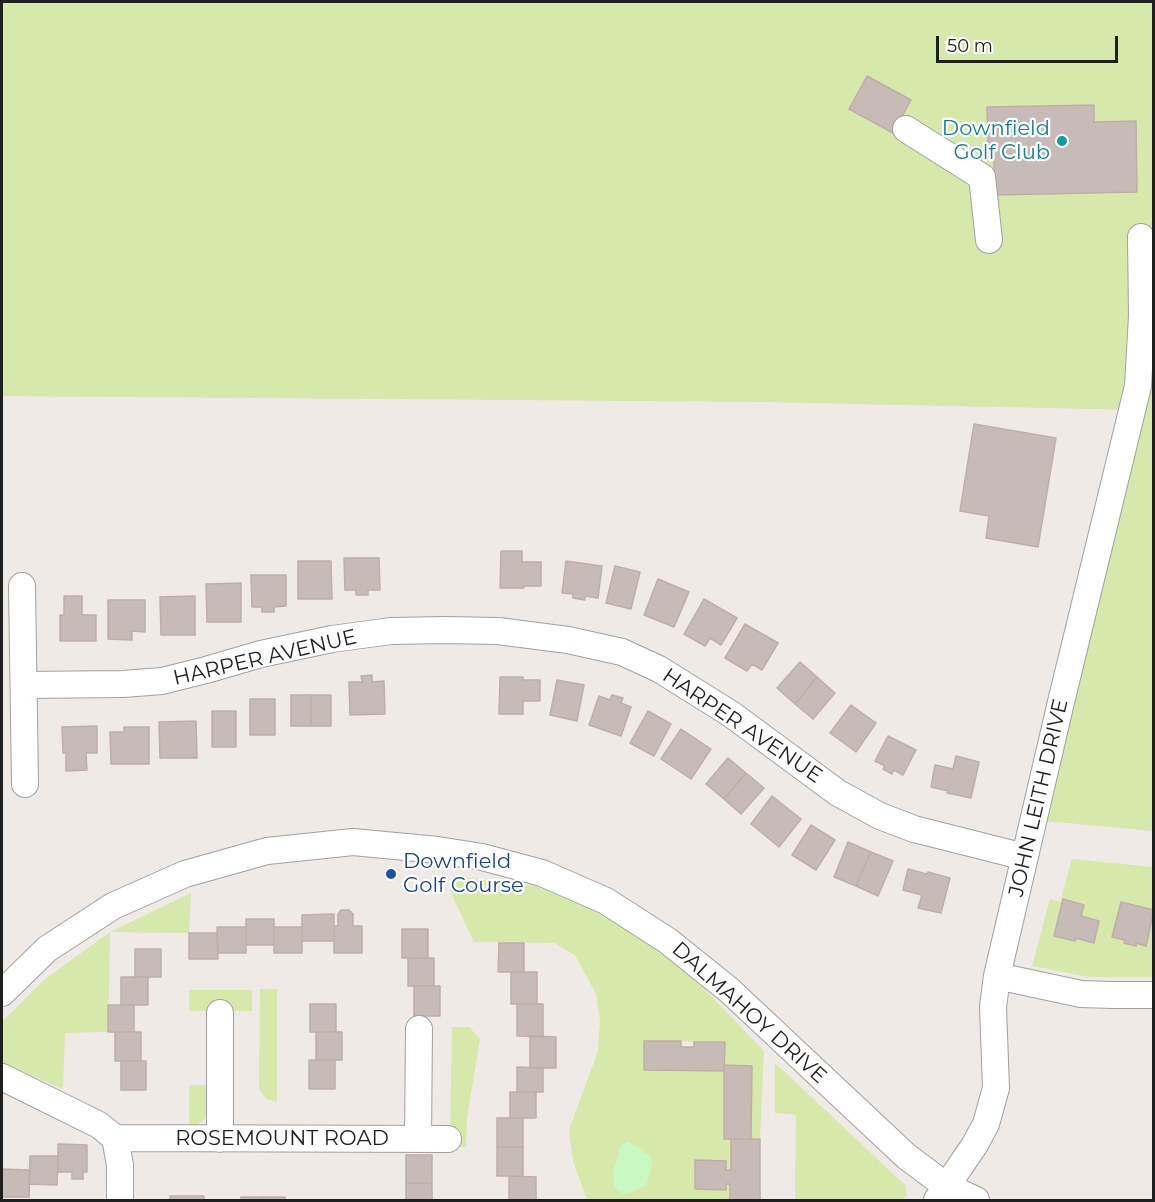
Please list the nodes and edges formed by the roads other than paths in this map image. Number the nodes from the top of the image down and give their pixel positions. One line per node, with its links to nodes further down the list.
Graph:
1 (906, 129): 3 (street)
2 (1141, 237): 7 (street, JOHN LEITH DRIVE)
3 (989, 240)
4 (22, 586): 5 (street)
5 (24, 685): 6 (street); 7 (street, HARPER AVENUE)
6 (25, 784)
7 (1025, 857): 8 (street, JOHN LEITH DRIVE)
8 (997, 976): 10 (street); 18 (street, JOHN LEITH DRIVE)
9 (2, 993): 18 (street, DALMAHOY DRIVE)
10 (1154, 994)
11 (220, 1014): 15 (street)
12 (418, 1029): 16 (street)
13 (2, 1077): 14 (street)
14 (115, 1138): 15 (street, ROSEMOUNT ROAD); 19 (street)
15 (220, 1139): 16 (street, ROSEMOUNT ROAD)
16 (418, 1139): 17 (street, ROSEMOUNT ROAD)
17 (448, 1139)
18 (941, 1193): 20 (street, DALMAHOY DRIVE)
19 (120, 1200)
20 (975, 1200)

